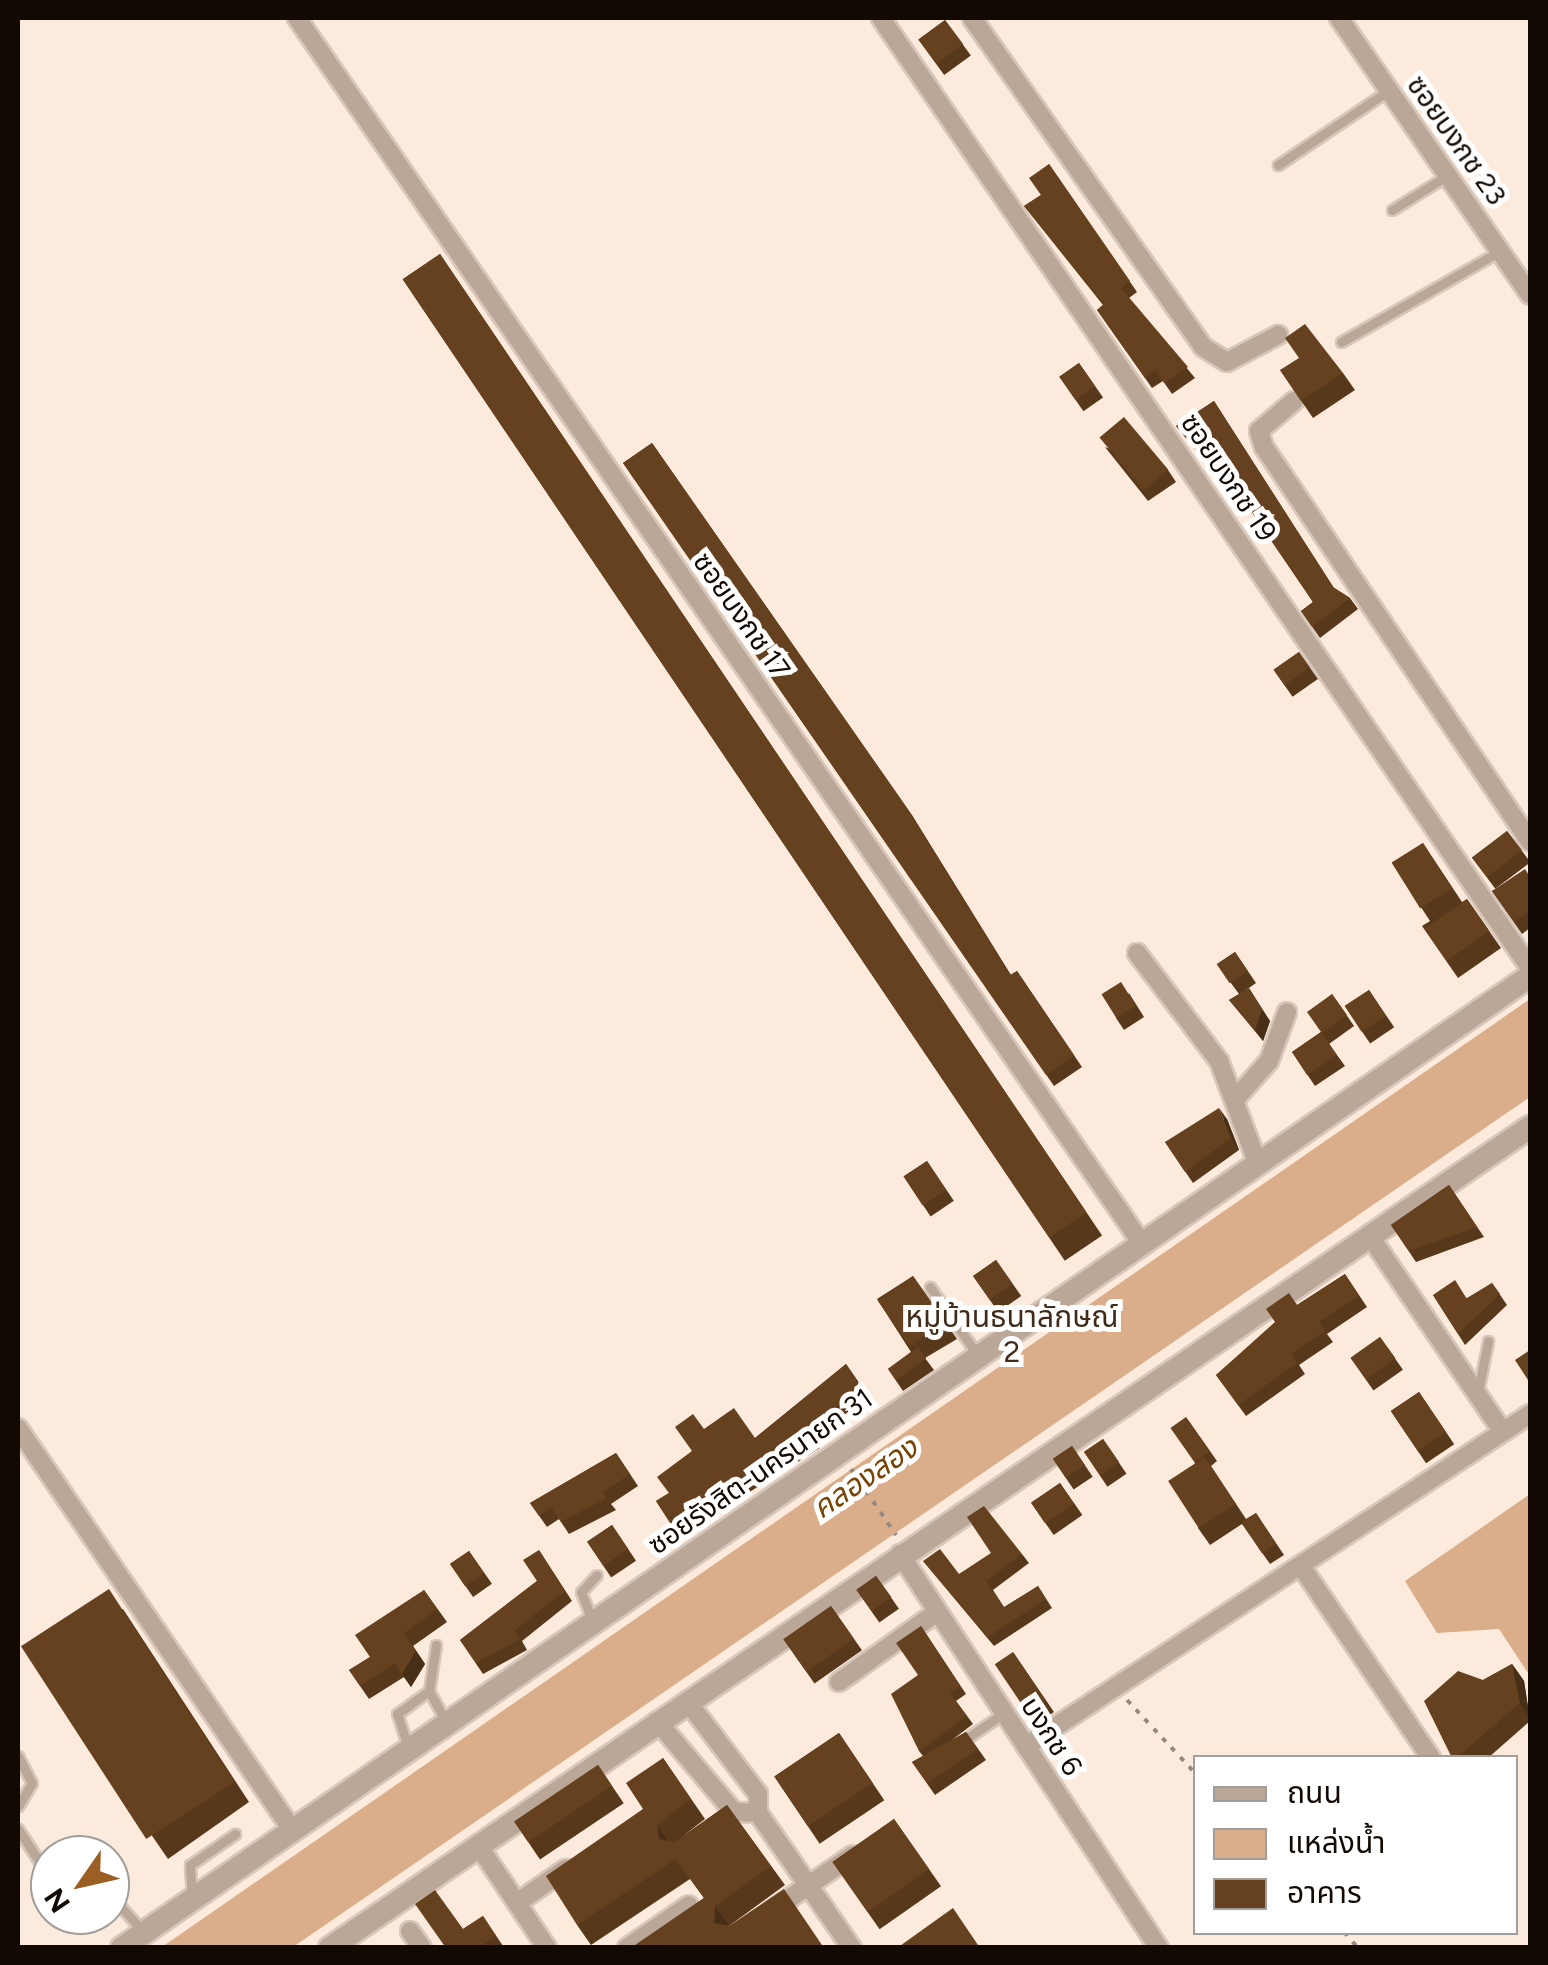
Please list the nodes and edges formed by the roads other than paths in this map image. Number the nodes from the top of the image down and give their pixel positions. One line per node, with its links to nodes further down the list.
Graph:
1 (297, 18): 23 (street, ซอยบงกช 17)
2 (881, 18): 16 (street, ซอยบงกช 19)
3 (972, 18): 11 (street)
4 (1339, 18): 5 (street, ซอยบงกช 23)
5 (1389, 90): 6 (lane); 7 (street, ซอยบงกช 23)
6 (1278, 165)
7 (1448, 175): 8 (lane); 9 (street, ซอยบงกช 23)
8 (1392, 210)
9 (1500, 251): 10 (street, ซอยบงกช 23); 12 (lane)
10 (1530, 295)
11 (1278, 335)
12 (1341, 342)
13 (1294, 401): 14 (street)
14 (1530, 842)
15 (1137, 953): 19 (street)
16 (1530, 968)
17 (1530, 976): 21 (street, ซอยรังสิต-นครนายก 31)
18 (1287, 1012): 19 (street)
19 (1238, 1096): 21 (street)
20 (1530, 1127): 22 (street)
21 (1258, 1164): 23 (street, ซอยรังสิต-นครนายก 31)
22 (1369, 1235): 27 (street); 31 (street)
23 (1142, 1244): 26 (street, ซอยรังสิต-นครนายก 31)
24 (930, 1287): 26 (lane)
25 (1488, 1341): 27 (lane)
26 (979, 1356): 35 (street, ซอยรังสิต-นครนายก 31)
27 (1478, 1395): 30 (street)
28 (1530, 1414): 30 (street)
29 (18, 1428): 50 (street)
30 (1503, 1432): 32 (street)
31 (899, 1546): 34 (street, บงกช 6); 39 (street)
32 (1301, 1566): 43 (street); 46 (street)
33 (596, 1575): 35 (lane)
34 (937, 1612): 37 (street); 40 (street, บงกช 6)
35 (593, 1623): 42 (street, ซอยรังสิต-นครนายก 31)
36 (436, 1645): 38 (lane)
37 (838, 1682)
38 (430, 1690): 42 (lane); 44 (lane)
39 (687, 1701): 41 (street); 48 (street)
40 (1004, 1713): 43 (street, บงกช 6); 45 (lane)
41 (658, 1721): 48 (street); 53 (street)
42 (447, 1723): 44 (street, ซอยรังสิต-นครนายก 31)
43 (1026, 1746): 69 (street, บงกช 6)
44 (409, 1749): 50 (street, ซอยรังสิต-นครนายก 31)
45 (948, 1752)
46 (1430, 1755)
47 (18, 1756): 49 (lane)
48 (763, 1797): 55 (street)
49 (18, 1806)
50 (292, 1830): 56 (street, ซอยรังสิต-นครนายก 31)
51 (236, 1834): 56 (lane)
52 (872, 1843): 55 (street)
53 (478, 1846): 57 (street); 64 (street)
54 (589, 1853): 57 (street)
55 (809, 1884): 60 (street); 68 (street)
56 (192, 1899): 62 (street, ซอยรังสิต-นครนายก 31)
57 (517, 1903): 66 (street)
58 (689, 1904): 67 (street)
59 (130, 1917): 62 (lane)
60 (752, 1925)
61 (410, 1931): 65 (street)
62 (144, 1932): 63 (street, ซอยรังสิต-นครนายก 31)
63 (122, 1948)
64 (330, 1948)
65 (422, 1948)
66 (546, 1948)
67 (627, 1948)
68 (852, 1948)
69 (1159, 1948)

